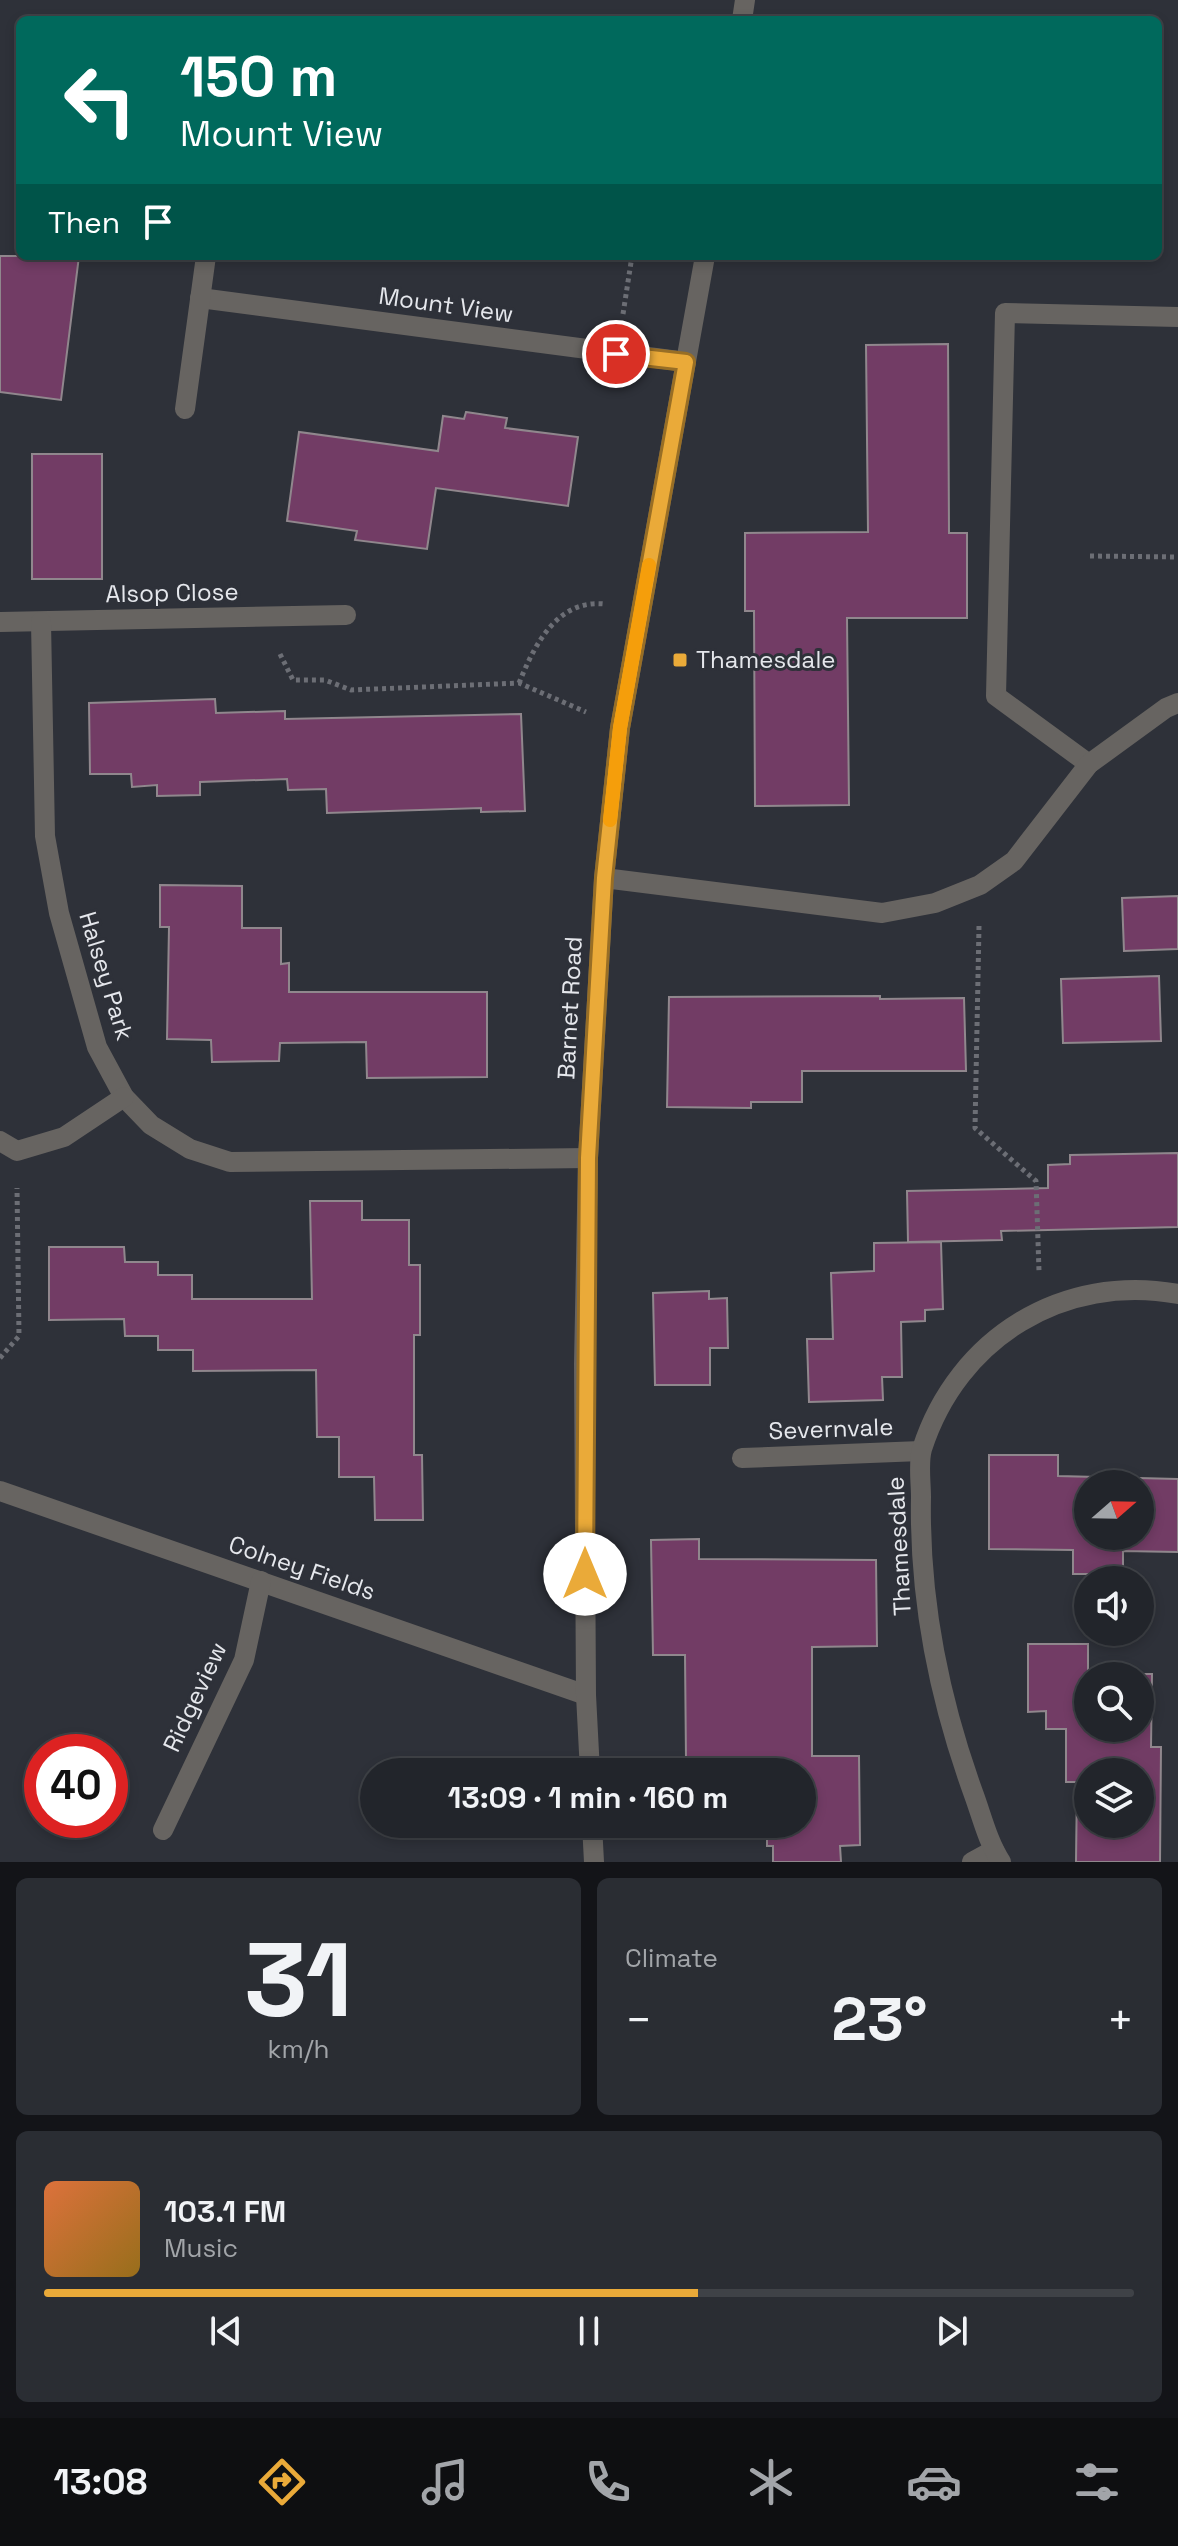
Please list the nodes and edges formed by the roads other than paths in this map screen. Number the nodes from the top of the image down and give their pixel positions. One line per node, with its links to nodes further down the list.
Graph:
1 (205, 260): 3 (street)
2 (704, 260): 5 (street, Barnet Road)
3 (200, 298): 5 (street, Mount View); 6 (street)
4 (1178, 317): 11 (street)
5 (686, 362): 12 (street, Barnet Road)
6 (185, 409)
7 (346, 615): 9 (street, Alsop Close)
8 (0, 622): 9 (street, Alsop Close)
9 (41, 622): 13 (street, Halsey Park)
10 (1178, 703): 11 (street)
11 (1089, 764): 12 (street)
12 (604, 878): 15 (street, Barnet Road)
13 (124, 1097): 14 (street); 15 (street, Halsey Park)
14 (8, 1146)
15 (588, 1158): 21 (street, Barnet Road)
16 (1178, 1294): 17 (street, Thamesdale)
17 (921, 1451): 18 (street, Severnvale); 25 (street, Thamesdale)
18 (742, 1458)
19 (0, 1491): 20 (street, Colney Fields)
20 (261, 1581): 21 (street, Colney Fields); 23 (street, Ridgeview)
21 (586, 1695): 22 (street, Barnet Road)
22 (589, 1758)
23 (163, 1830)
24 (593, 1838): 26 (street)
25 (998, 1856): 27 (street)
26 (594, 1862)
27 (972, 1862)

